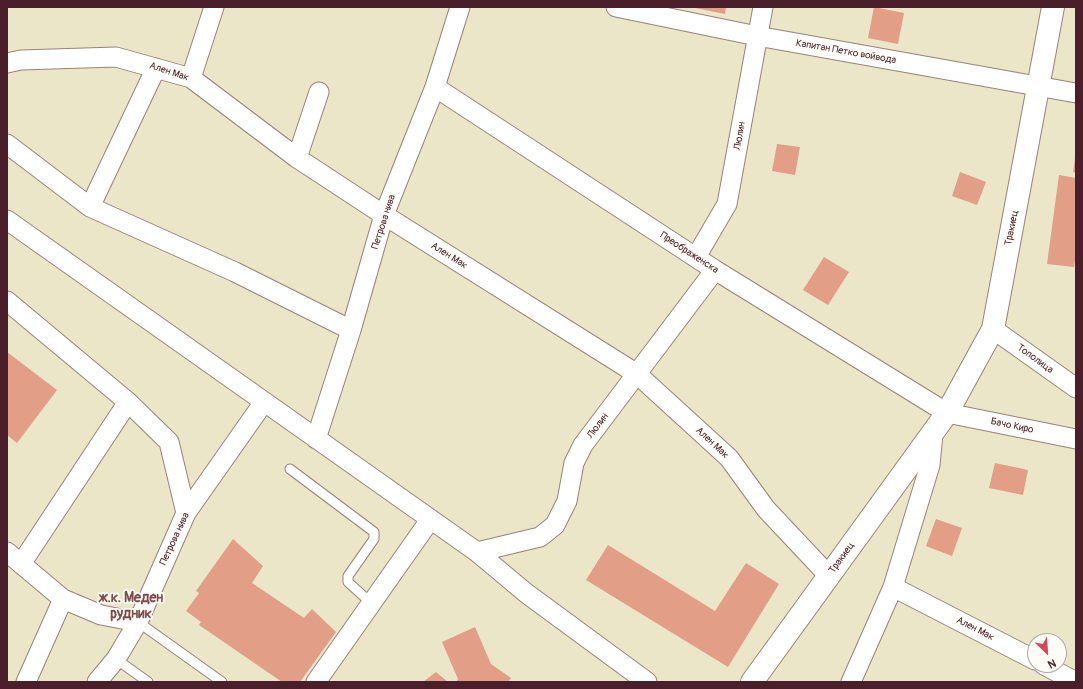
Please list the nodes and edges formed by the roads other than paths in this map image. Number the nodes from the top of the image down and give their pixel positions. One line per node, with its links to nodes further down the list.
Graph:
1 (214, 7): 9 (street)
2 (460, 7): 10 (street, Петрова нива)
3 (616, 7): 6 (street, Капитан Петко войвода)
4 (763, 7): 6 (street, Люлин)
5 (1053, 7): 11 (street, Тракиец)
6 (758, 36): 11 (street, Капитан Петко войвода); 19 (street, Люлин)
7 (7, 63): 8 (street, Ален Мак)
8 (156, 68): 9 (street, Ален Мак); 16 (street)
9 (191, 78): 15 (street, Ален Мак)
10 (435, 87): 17 (street, Петрова нива); 19 (street, Преображенска)
11 (1039, 87): 13 (street, Капитан Петко войвода); 22 (street, Тракиец)
12 (318, 92): 15 (street)
13 (1076, 93)
14 (7, 144): 16 (street)
15 (297, 158): 17 (street, Ален Мак)
16 (90, 207): 23 (street)
17 (384, 215): 23 (street, Петрова нива); 24 (street, Ален Мак)
18 (7, 220): 27 (street)
19 (696, 257): 20 (street, Преображенска)
20 (715, 270): 24 (street, Люлин); 28 (street, Преображенска)
21 (7, 301): 26 (street)
22 (994, 329): 25 (street, Тополица); 28 (street, Тракиец)
23 (351, 330): 30 (street, Петрова нива)
24 (637, 374): 35 (street, Люлин); 37 (street, Ален Мак)
25 (1076, 388)
26 (128, 402): 33 (street); 36 (street)
27 (264, 402): 30 (street); 33 (street, Петрова нива)
28 (947, 413): 29 (street, Тракиец); 31 (street, Бачо Киро)
29 (933, 434): 37 (street, Тракиец); 38 (street, Тракиец)
30 (316, 439): 34 (street)
31 (1076, 439)
32 (290, 469): 40 (lane)
33 (186, 513): 41 (street, Петрова нива)
34 (430, 520): 35 (street); 40 (street)
35 (477, 552): 50 (street)
36 (14, 558): 39 (street)
37 (829, 576): 51 (street, Тракиец)
38 (893, 587): 42 (street, Ален Мак); 52 (street, Тракиец)
39 (63, 599): 41 (street); 45 (street)
40 (371, 603): 49 (street)
41 (138, 622): 43 (street, Петрова нива); 48 (lane)
42 (1027, 656)
43 (116, 659): 46 (street, Петрова нива); 47 (lane)
44 (1059, 673): 53 (street)
45 (26, 682)
46 (97, 682)
47 (148, 682)
48 (222, 682)
49 (316, 682)
50 (647, 682)
51 (752, 682)
52 (851, 682)
53 (1076, 682)

